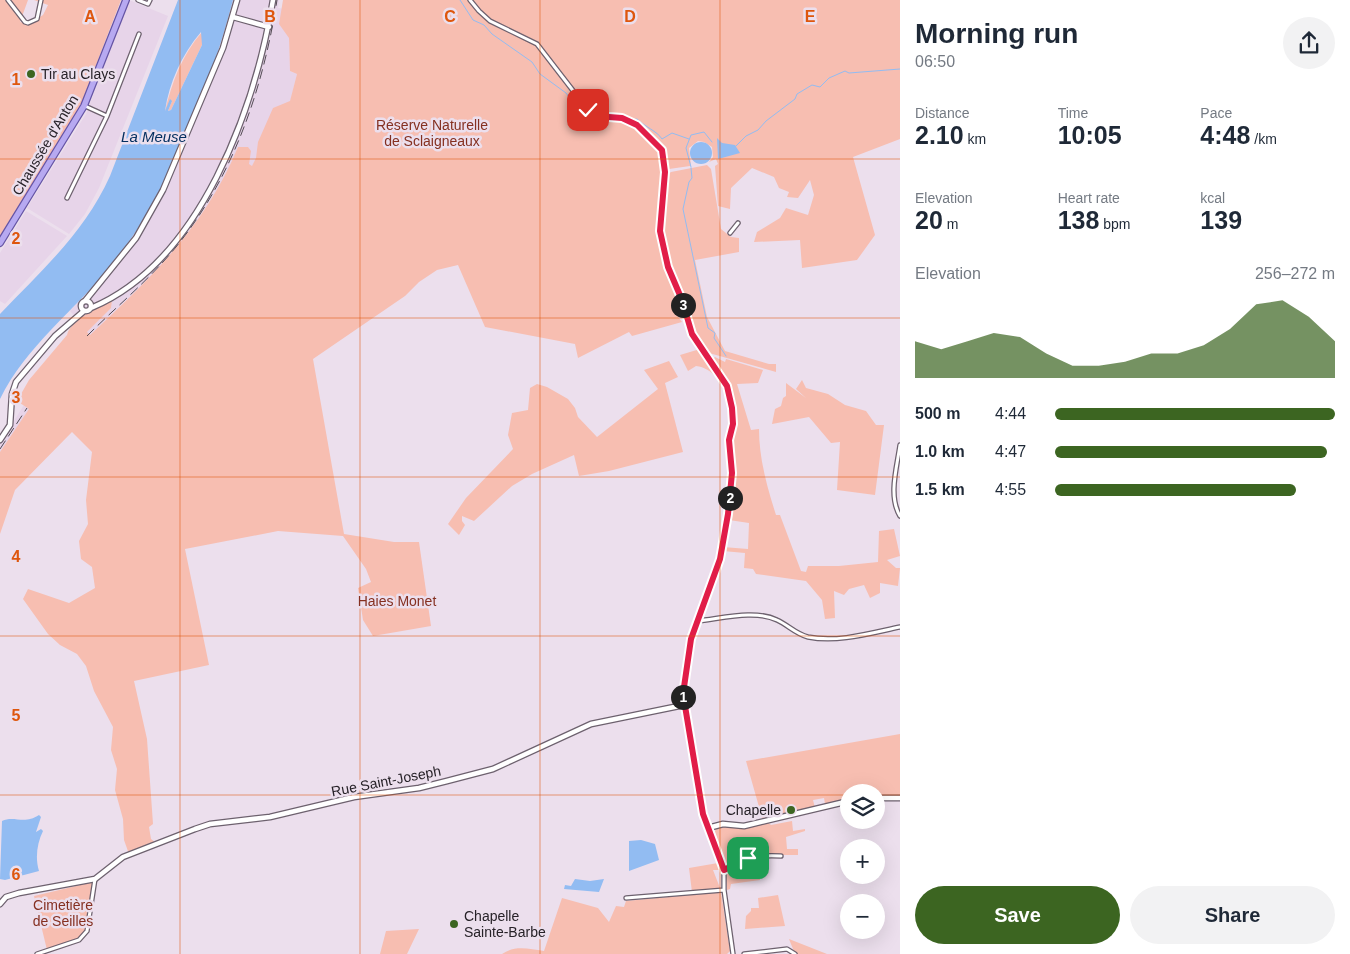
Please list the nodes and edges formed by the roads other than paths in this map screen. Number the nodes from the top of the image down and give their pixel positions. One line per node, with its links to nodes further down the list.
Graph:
1 (8, 0): 2 (street)
2 (41, 0)
3 (126, 0): 12 (main road, Chaussée d'Anton)
4 (138, 0): 5 (street)
5 (150, 0)
6 (237, 0): 9 (street)
7 (273, 0): 10 (street)
8 (470, 0): 24 (street)
9 (233, 17): 10 (street); 18 (street)
10 (269, 27): 19 (street)
11 (139, 34): 13 (street)
12 (84, 106): 13 (street); 17 (main road, Chaussée d'Anton)
13 (107, 116): 14 (street)
14 (68, 198)
15 (738, 223): 16 (street)
16 (730, 233)
17 (0, 243)
18 (86, 301): 19 (street); 20 (street)
19 (91, 308): 20 (street)
20 (84, 311): 21 (street)
21 (0, 440)
22 (900, 445): 23 (street)
23 (900, 516)
24 (696, 621): 25 (street); 26 (street)
25 (900, 627)
26 (684, 705): 30 (street); 33 (street, Rue Saint-Joseph)
27 (885, 798): 28 (street)
28 (900, 798)
29 (840, 803): 30 (street)
30 (708, 828): 32 (street)
31 (781, 856): 32 (street)
32 (724, 870): 34 (street)
33 (95, 879): 36 (street); 37 (street)
34 (724, 890): 35 (street); 38 (street)
35 (626, 898)
36 (0, 904)
37 (37, 954)
38 (733, 954)
39 (744, 954): 40 (street)
40 (795, 954)

